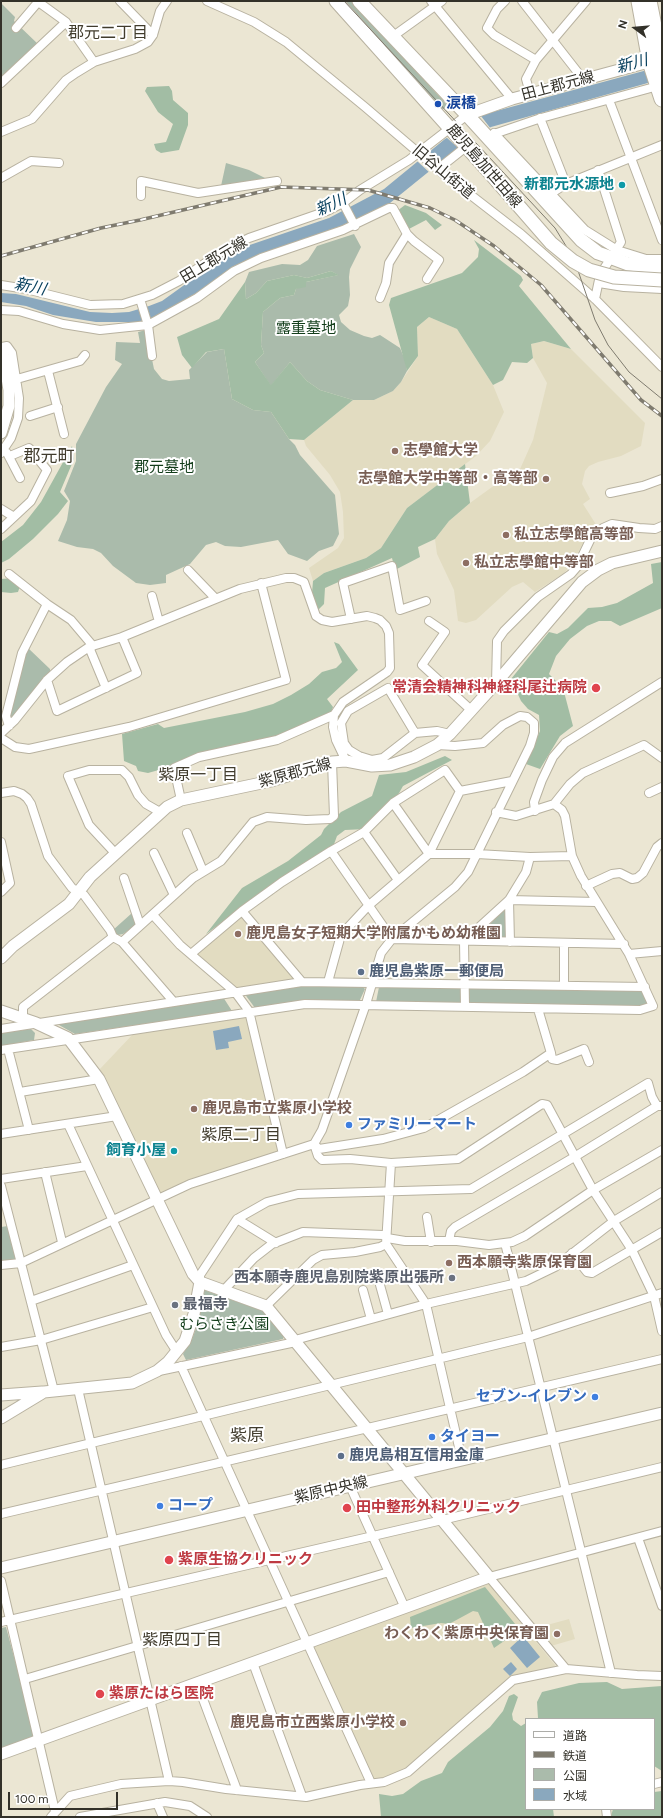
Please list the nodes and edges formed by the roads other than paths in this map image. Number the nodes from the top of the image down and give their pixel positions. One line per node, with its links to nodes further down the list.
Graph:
1 (38, 1): 13 (street); 14 (street)
2 (120, 1): 15 (street)
3 (167, 1): 15 (street)
4 (207, 1): 34 (street, 旧谷山街道)
5 (336, 1): 30 (main road, 鹿児島加世田線)
6 (505, 1): 18 (street)
7 (522, 1): 17 (street)
8 (639, 1): 20 (highway)
9 (650, 1): 20 (highway)
10 (363, 2): 16 (main road, 鹿児島加世田線)
11 (583, 2): 17 (street)
12 (436, 3): 16 (street); 25 (street)
13 (66, 22): 19 (street); 22 (street)
14 (16, 28)
15 (152, 35): 19 (street)
16 (392, 37): 27 (main road, 鹿児島加世田線)
17 (552, 40): 18 (street); 21 (street)
18 (536, 60): 24 (street)
19 (94, 62): 29 (street)
20 (658, 63): 21 (street, 田上郡元線); 23 (highway)
21 (583, 79): 24 (street, 田上郡元線)
22 (1, 83)
23 (659, 89): 26 (street)
24 (530, 93): 25 (street, 田上郡元線)
25 (512, 99): 27 (street, 田上郡元線)
26 (609, 100): 28 (street); 35 (street)
27 (468, 117): 30 (street, 田上郡元線); 31 (main road, 鹿児島加世田線)
28 (540, 118): 31 (street); 41 (street)
29 (3, 128)
30 (451, 128): 32 (main road, 鹿児島加世田線); 34 (street, 田上郡元線)
31 (488, 134): 42 (street); 48 (main road, 鹿児島加世田線)
32 (466, 145): 37 (street); 52 (main road, 鹿児島加世田線, bridge)
33 (662, 145): 35 (street)
34 (420, 154): 37 (street, 旧谷山街道); 44 (street, 田上郡元線)
35 (631, 157): 38 (street); 47 (street)
36 (59, 163): 39 (street)
37 (438, 169): 58 (street, 旧谷山街道)
38 (598, 170): 41 (street); 48 (street)
39 (1, 178)
40 (277, 181): 43 (street)
41 (566, 184): 42 (street)
42 (550, 194): 48 (street)
43 (141, 196)
44 (343, 203): 45 (street); 57 (street, 田上郡元線)
45 (355, 226): 46 (street); 60 (street)
46 (407, 234): 51 (street); 56 (street)
47 (662, 240)
48 (614, 254): 49 (street); 50 (main road, 鹿児島加世田線); 53 (street)
49 (662, 259)
50 (662, 267)
51 (427, 279)
52 (662, 280)
53 (599, 283): 55 (street); 58 (street)
54 (1, 285): 57 (street, 田上郡元線)
55 (662, 289)
56 (380, 298)
57 (140, 299): 60 (street)
58 (595, 299): 64 (street, 旧谷山街道)
59 (1, 310): 60 (street)
60 (148, 325): 63 (street)
61 (2, 348): 65 (street); 67 (street); 70 (street)
62 (85, 355): 66 (street)
63 (152, 356)
64 (660, 362)
65 (1, 366)
66 (48, 371): 67 (street); 68 (street)
67 (17, 380): 72 (street)
68 (58, 407): 69 (street); 71 (street)
69 (30, 416)
70 (1, 433)
71 (64, 434)
72 (5, 453): 73 (street); 77 (street)
73 (20, 478)
74 (662, 479): 75 (street)
75 (610, 493)
76 (1, 509): 77 (street)
77 (14, 517): 79 (street)
78 (662, 526): 94 (street)
79 (1, 529)
80 (662, 551): 94 (street, 紫原郡元線)
81 (188, 570): 85 (street)
82 (9, 574): 87 (street)
83 (261, 583): 85 (street); 88 (street); 103 (street)
84 (152, 596): 90 (street)
85 (215, 598): 90 (street)
86 (426, 600): 88 (street)
87 (47, 604): 92 (street); 99 (street)
88 (351, 619): 98 (street)
89 (429, 621): 97 (street)
90 (159, 622): 91 (street)
91 (122, 637): 92 (street); 96 (street)
92 (91, 646): 93 (street); 96 (street)
93 (47, 680): 96 (street); 99 (street)
94 (496, 683): 97 (street, 紫原郡元線)
95 (661, 685): 116 (street)
96 (106, 688)
97 (471, 710): 102 (street, 紫原郡元線)
98 (334, 715): 106 (street); 113 (street)
99 (9, 726): 100 (street)
100 (1, 733)
101 (415, 734): 101 (street); 102 (street)
102 (450, 734): 104 (street, 紫原郡元線)
103 (1, 738)
104 (437, 745): 106 (street, 紫原郡元線); 108 (street)
105 (662, 758): 115 (street)
106 (346, 761): 107 (street, 紫原郡元線)
107 (332, 762): 113 (street, 紫原郡元線); 130 (street)
108 (512, 781): 110 (street); 118 (street)
109 (662, 787): 112 (street)
110 (460, 791): 114 (street); 126 (street)
111 (1, 793): 135 (street)
112 (649, 793)
113 (181, 800): 117 (street, 紫原郡元線)
114 (393, 803): 119 (street); 126 (street)
115 (554, 804): 116 (street); 128 (street)
116 (535, 811): 118 (street)
117 (160, 812): 124 (street, 紫原郡元線); 124 (street)
118 (496, 812): 127 (street)
119 (364, 832): 123 (street); 132 (street)
120 (187, 833): 130 (street)
121 (1, 842): 134 (street)
122 (662, 843): 133 (street)
123 (332, 852): 139 (street); 140 (street)
124 (115, 853): 135 (street, 紫原郡元線)
125 (154, 853): 136 (street)
126 (428, 854): 127 (street); 132 (street)
127 (477, 854): 129 (street); 144 (street)
128 (572, 856): 129 (street); 133 (street)
129 (530, 857): 137 (street)
130 (203, 871): 136 (street)
131 (124, 878): 142 (street)
132 (398, 880): 139 (street)
133 (586, 886): 138 (street)
134 (1, 892)
135 (78, 892): 143 (street); 153 (street, 紫原郡元線)
136 (174, 894): 141 (street)
137 (509, 900): 138 (street); 145 (street); 147 (street)
138 (596, 902): 149 (street)
139 (368, 906): 144 (street); 155 (street)
140 (242, 911): 151 (street); 154 (street)
141 (153, 914): 142 (street); 151 (street)
142 (140, 925): 146 (street)
143 (113, 938): 146 (street); 167 (street)
144 (392, 939): 145 (street); 156 (street)
145 (464, 941): 147 (street); 157 (street)
146 (122, 942): 161 (street)
147 (510, 942): 148 (street)
148 (564, 943): 149 (street); 158 (street)
149 (624, 944): 152 (street)
150 (662, 951): 152 (street)
151 (191, 954): 160 (street)
152 (629, 954): 159 (street)
153 (1, 958)
154 (302, 982): 155 (street); 160 (street)
155 (328, 982): 156 (street)
156 (370, 984): 157 (street); 162 (street)
157 (464, 985): 158 (street); 163 (street)
158 (564, 986): 159 (street)
159 (644, 987): 164 (street)
160 (235, 992): 161 (street); 166 (street)
161 (173, 1001): 168 (street)
162 (366, 1004): 163 (street); 166 (street); 182 (street)
163 (465, 1007): 164 (street)
164 (538, 1008): 172 (street)
165 (1, 1011): 167 (street)
166 (249, 1012): 170 (street); 184 (street)
167 (23, 1018): 168 (street)
168 (36, 1023): 169 (street); 170 (street)
169 (1, 1028)
170 (68, 1038): 171 (street); 174 (street)
171 (4, 1049): 175 (street)
172 (551, 1053): 173 (street); 182 (street)
173 (589, 1062)
174 (99, 1079): 175 (street); 177 (street)
175 (20, 1092): 179 (street)
176 (659, 1106): 181 (street); 185 (street)
177 (117, 1116): 178 (street); 194 (street)
178 (68, 1124): 179 (street); 187 (street)
179 (29, 1130): 180 (street)
180 (1, 1134)
181 (564, 1134): 185 (street); 186 (street); 192 (street)
182 (314, 1144): 184 (street); 186 (street)
183 (662, 1150): 191 (street)
184 (283, 1154): 194 (street)
185 (576, 1156): 191 (street); 203 (street)
186 (391, 1163): 192 (street)
187 (87, 1166): 188 (street); 198 (street)
188 (45, 1172): 189 (street); 204 (street)
189 (1, 1179)
190 (1, 1186): 197 (street)
191 (593, 1190): 199 (street); 207 (street)
192 (390, 1192): 196 (street); 202 (street)
193 (662, 1192): 199 (street)
194 (158, 1198): 198 (street); 213 (street)
195 (427, 1217): 205 (street)
196 (237, 1219): 206 (street); 213 (street)
197 (10, 1220): 200 (street); 210 (street)
198 (112, 1220): 204 (street); 212 (street)
199 (614, 1221): 208 (street); 209 (street)
200 (1, 1222)
201 (662, 1232): 208 (street)
202 (387, 1241): 205 (street); 206 (street); 221 (street); 222 (street)
203 (449, 1241): 205 (street); 207 (street)
204 (62, 1242): 210 (street)
205 (431, 1242)
206 (276, 1243): 217 (street)
207 (506, 1243): 214 (street)
208 (632, 1250): 209 (street); 219 (street)
209 (572, 1253): 214 (street)
210 (20, 1262): 211 (street); 220 (street)
211 (1, 1265)
212 (133, 1265): 220 (street); 223 (street)
213 (200, 1282): 217 (street); 231 (street)
214 (515, 1284): 221 (street); 227 (street)
215 (380, 1285): 224 (street)
216 (363, 1290): 225 (street)
217 (223, 1291): 222 (street)
218 (662, 1294): 219 (street)
219 (654, 1296): 226 (street); 227 (street)
220 (31, 1301): 228 (street)
221 (426, 1304): 224 (street); 232 (street)
222 (266, 1306): 229 (street)
223 (153, 1308): 228 (street); 231 (street)
224 (388, 1314): 225 (street)
225 (371, 1319): 229 (street)
226 (662, 1331)
227 (528, 1337): 232 (street); 237 (street)
228 (41, 1340): 230 (street); 239 (street)
229 (294, 1340): 234 (street); 236 (street)
230 (1, 1347)
231 (177, 1352): 235 (street)
232 (438, 1359): 236 (street); 241 (street)
233 (662, 1359): 237 (street)
234 (181, 1366): 235 (street); 243 (street)
235 (157, 1371): 238 (street)
236 (332, 1385): 243 (street); 245 (street)
237 (540, 1387): 241 (street); 246 (street)
238 (78, 1389): 239 (street); 247 (street)
239 (49, 1392): 240 (street); 244 (street)
240 (1, 1395)
241 (450, 1409): 245 (street); 248 (street)
242 (662, 1413): 246 (street, 紫原中央線)
243 (203, 1415): 247 (street); 249 (street)
244 (1, 1418)
245 (368, 1429): 249 (street); 252 (street)
246 (553, 1438): 248 (street, 紫原中央線); 255 (street)
247 (90, 1442): 250 (street); 254 (street)
248 (462, 1460): 252 (street, 紫原中央線)
249 (225, 1462): 254 (street); 256 (street)
250 (1, 1465)
251 (662, 1467): 255 (street)
252 (404, 1473): 253 (street, 紫原中央線); 258 (street)
253 (350, 1486): 256 (street, 紫原中央線); 260 (street)
254 (101, 1491): 257 (street); 262 (street)
255 (566, 1491): 258 (street); 263 (street)
256 (246, 1510): 262 (street, 紫原中央線); 264 (street)
257 (1, 1514)
258 (442, 1520): 260 (street); 267 (street)
259 (662, 1531): 261 (street)
260 (372, 1536): 264 (street); 266 (street)
261 (638, 1538): 263 (street); 271 (street)
262 (113, 1542): 265 (street, 紫原中央線); 269 (street)
263 (581, 1553): 267 (street); 279 (street)
264 (269, 1560): 269 (street); 270 (street)
265 (1, 1568)
266 (389, 1572): 270 (street); 272 (street)
267 (489, 1577): 272 (street); 278 (street)
268 (1, 1581): 273 (street)
269 (125, 1593): 273 (street); 276 (street)
270 (288, 1602): 275 (street); 276 (street)
271 (662, 1606)
272 (405, 1608): 275 (street)
273 (11, 1619): 274 (street); 281 (street)
274 (1, 1622)
275 (307, 1643): 277 (street); 287 (street)
276 (137, 1646): 281 (street); 283 (street)
277 (253, 1663): 282 (street); 289 (street)
278 (566, 1669): 279 (street); 287 (street)
279 (611, 1673): 280 (street)
280 (662, 1676)
281 (25, 1679): 284 (street)
282 (197, 1683): 283 (street); 288 (street)
283 (150, 1701): 284 (street); 286 (street)
284 (39, 1741): 285 (street); 291 (street)
285 (1, 1754)
286 (169, 1781): 288 (street); 291 (street)
287 (372, 1783): 289 (street)
288 (237, 1790): 289 (street)
289 (302, 1796)
290 (158, 1803): 292 (street); 293 (street); 294 (street)
291 (53, 1814)
292 (80, 1817)
293 (163, 1817)
294 (207, 1817)

